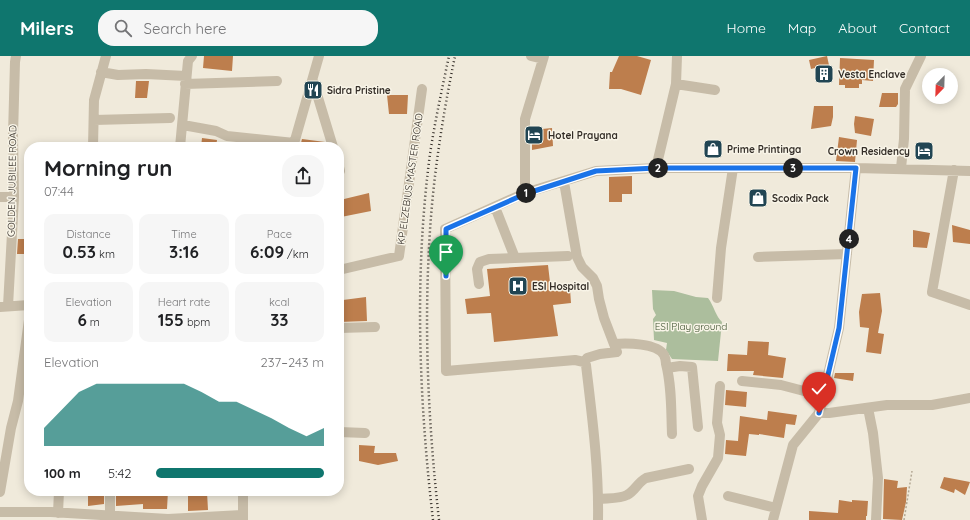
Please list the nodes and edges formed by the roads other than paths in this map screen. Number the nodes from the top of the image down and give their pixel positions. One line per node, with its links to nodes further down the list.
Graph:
1 (16, 56): 33 (street, GOLDEN JUBILEE ROAD)
2 (106, 56): 9 (street)
3 (192, 56): 10 (street)
4 (319, 56): 12 (street)
5 (531, 56): 8 (street)
6 (677, 56): 13 (street)
7 (922, 56): 27 (street)
8 (544, 58): 31 (street)
9 (101, 72): 10 (street); 17 (street)
10 (186, 80): 11 (street); 18 (street)
11 (277, 81)
12 (313, 81): 22 (street); 23 (street)
13 (676, 84): 15 (street); 24 (street)
14 (422, 89): 39 (street, KP ELZEBIUS MASTER ROAD)
15 (715, 90)
16 (170, 118): 17 (street)
17 (94, 120): 19 (street)
18 (183, 125): 20 (street); 21 (street)
19 (93, 142)
20 (181, 142)
21 (272, 142)
22 (295, 142)
23 (331, 142)
24 (656, 168): 25 (street); 30 (street)
25 (733, 168): 26 (street); 41 (street)
26 (856, 168): 27 (street); 35 (street)
27 (901, 168): 28 (street)
28 (954, 170): 29 (street); 43 (street)
29 (970, 171)
30 (564, 182): 31 (street); 47 (street)
31 (525, 194): 34 (street)
32 (0, 197): 33 (street)
33 (14, 197): 44 (street, GOLDEN JUBILEE ROAD)
34 (495, 207): 38 (street); 68 (street)
35 (847, 254): 37 (street); 53 (street)
36 (568, 256): 38 (street)
37 (758, 257)
38 (514, 258): 40 (street)
39 (344, 269)
40 (479, 284)
41 (717, 298)
42 (24, 305): 44 (street)
43 (970, 305)
44 (4, 306)
45 (375, 327): 46 (street)
46 (344, 328)
47 (614, 344): 49 (street); 50 (street)
48 (24, 357): 61 (street)
49 (587, 358)
50 (667, 368): 57 (street); 60 (street)
51 (742, 381): 53 (street)
52 (720, 386): 76 (street)
53 (823, 396): 56 (street)
54 (970, 398): 55 (street)
55 (868, 408): 56 (street); 78 (street)
56 (819, 413): 69 (street)
57 (698, 427)
58 (344, 432): 59 (street)
59 (365, 433)
60 (672, 434)
61 (5, 440): 63 (street)
62 (689, 469): 68 (street)
63 (0, 492)
64 (59, 496): 71 (street)
65 (110, 496): 72 (street)
66 (242, 496): 74 (street)
67 (728, 496): 69 (street)
68 (599, 499): 75 (street)
69 (776, 508): 77 (street)
70 (0, 512): 71 (street)
71 (58, 513): 73 (street)
72 (110, 514): 73 (street); 74 (street)
73 (83, 517)
74 (242, 518)
75 (598, 520)
76 (702, 520)
77 (772, 520)
78 (876, 520)

